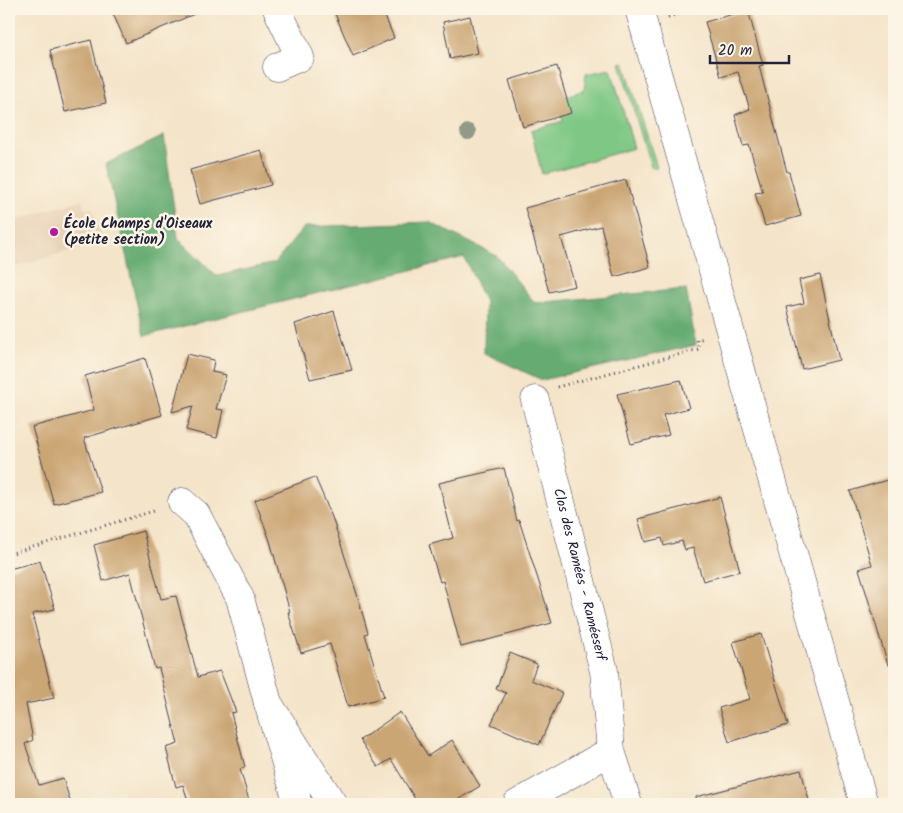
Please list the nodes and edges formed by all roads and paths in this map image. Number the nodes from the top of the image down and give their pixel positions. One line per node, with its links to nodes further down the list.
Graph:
1 (277, 9): 3 (street)
2 (639, 9): 4 (street)
3 (277, 67)
4 (730, 332): 5 (path); 14 (street)
5 (535, 400): 9 (street, Clos des Ramées - Raméeserf)
6 (182, 502): 7 (path); 8 (street)
7 (9, 554)
8 (268, 703): 10 (street); 11 (street)
9 (611, 751): 12 (street); 13 (street, Clos des Ramées - Raméeserf)
10 (298, 804)
11 (333, 804)
12 (517, 804)
13 (628, 804)
14 (864, 804)

